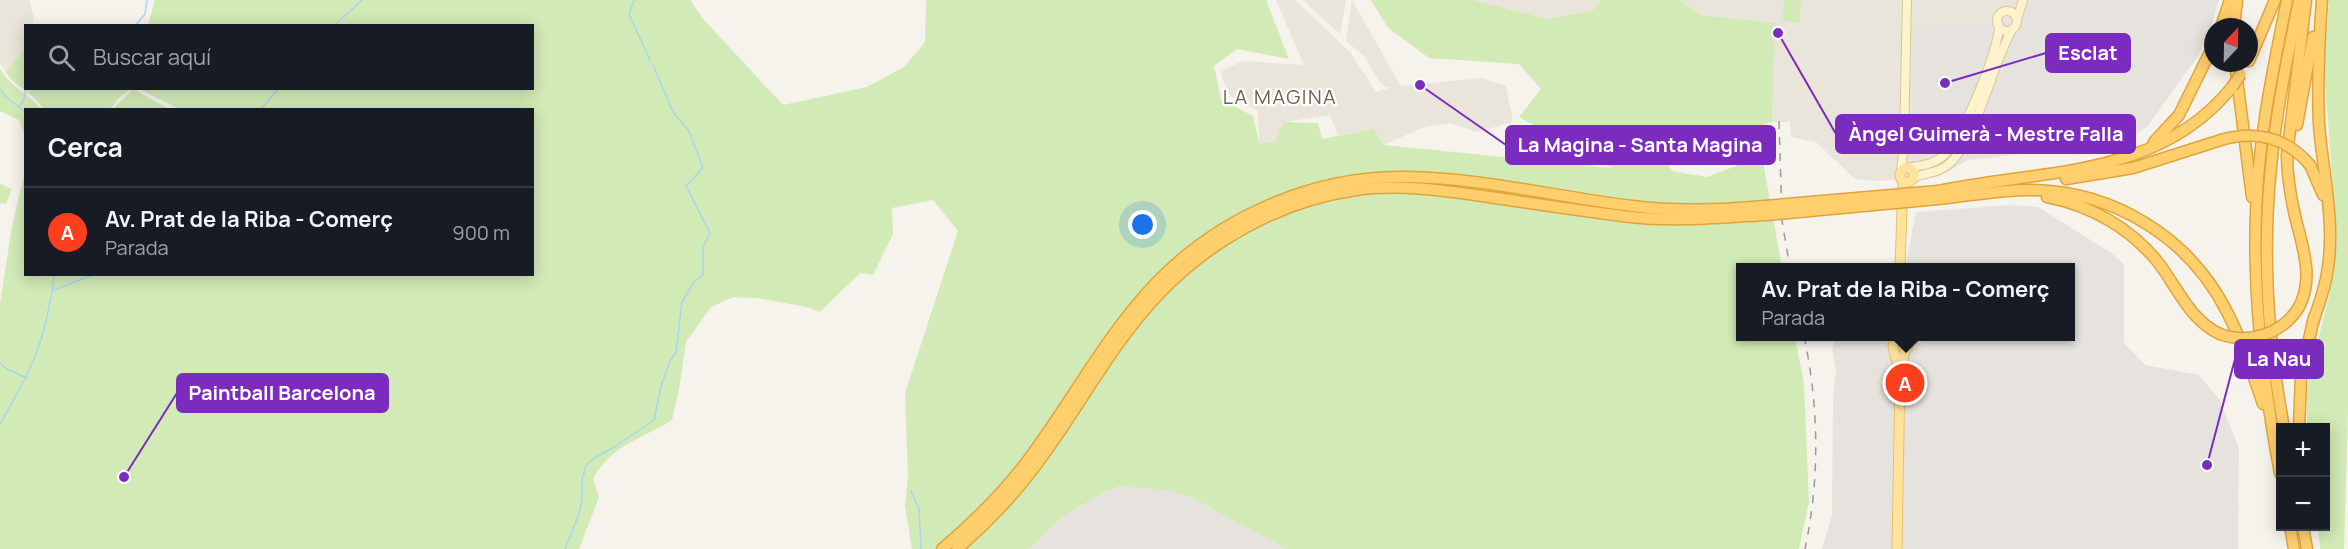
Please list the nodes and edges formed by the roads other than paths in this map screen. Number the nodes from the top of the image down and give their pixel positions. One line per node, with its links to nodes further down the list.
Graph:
1 (1907, 0): 21 (main road)
2 (2022, 0): 10 (main road); 13 (main road)
3 (2230, 0): 11 (highway)
4 (2237, 0): 12 (highway)
5 (2275, 0): 16 (highway)
6 (2287, 0): 26 (highway)
7 (2299, 0): 32 (highway)
8 (2306, 0): 22 (highway)
9 (2321, 0): 22 (highway); 28 (highway)
10 (2008, 12): 13 (main road); 14 (main road)
11 (2223, 18)
12 (2235, 18)
13 (2017, 19): 15 (main road)
14 (1999, 26): 15 (main road); 21 (main road)
15 (2012, 30): 21 (main road)
16 (2258, 39)
17 (2204, 65): 20 (highway)
18 (2236, 72): 26 (highway)
19 (2242, 72): 20 (highway, bridge)
20 (2101, 165): 23 (highway)
21 (1908, 172): 27 (main road)
22 (2289, 185): 24 (highway, bridge)
23 (1938, 195): 24 (highway); 25 (highway, bridge); 28 (highway, bridge)
24 (1972, 195): 34 (highway)
25 (1766, 211): 38 (highway); 39 (highway)
26 (2256, 216): 34 (highway)
27 (1900, 263)
28 (2313, 323): 33 (highway)
29 (1896, 341): 31 (main road)
30 (1903, 341): 31 (main road)
31 (1899, 351): 40 (main road)
32 (2283, 423)
33 (2299, 423)
34 (2272, 428): 35 (highway)
35 (2276, 450)
36 (2291, 531): 41 (highway)
37 (2305, 531): 42 (highway)
38 (943, 549)
39 (957, 549)
40 (1897, 549)
41 (2294, 549)
42 (2307, 549)

